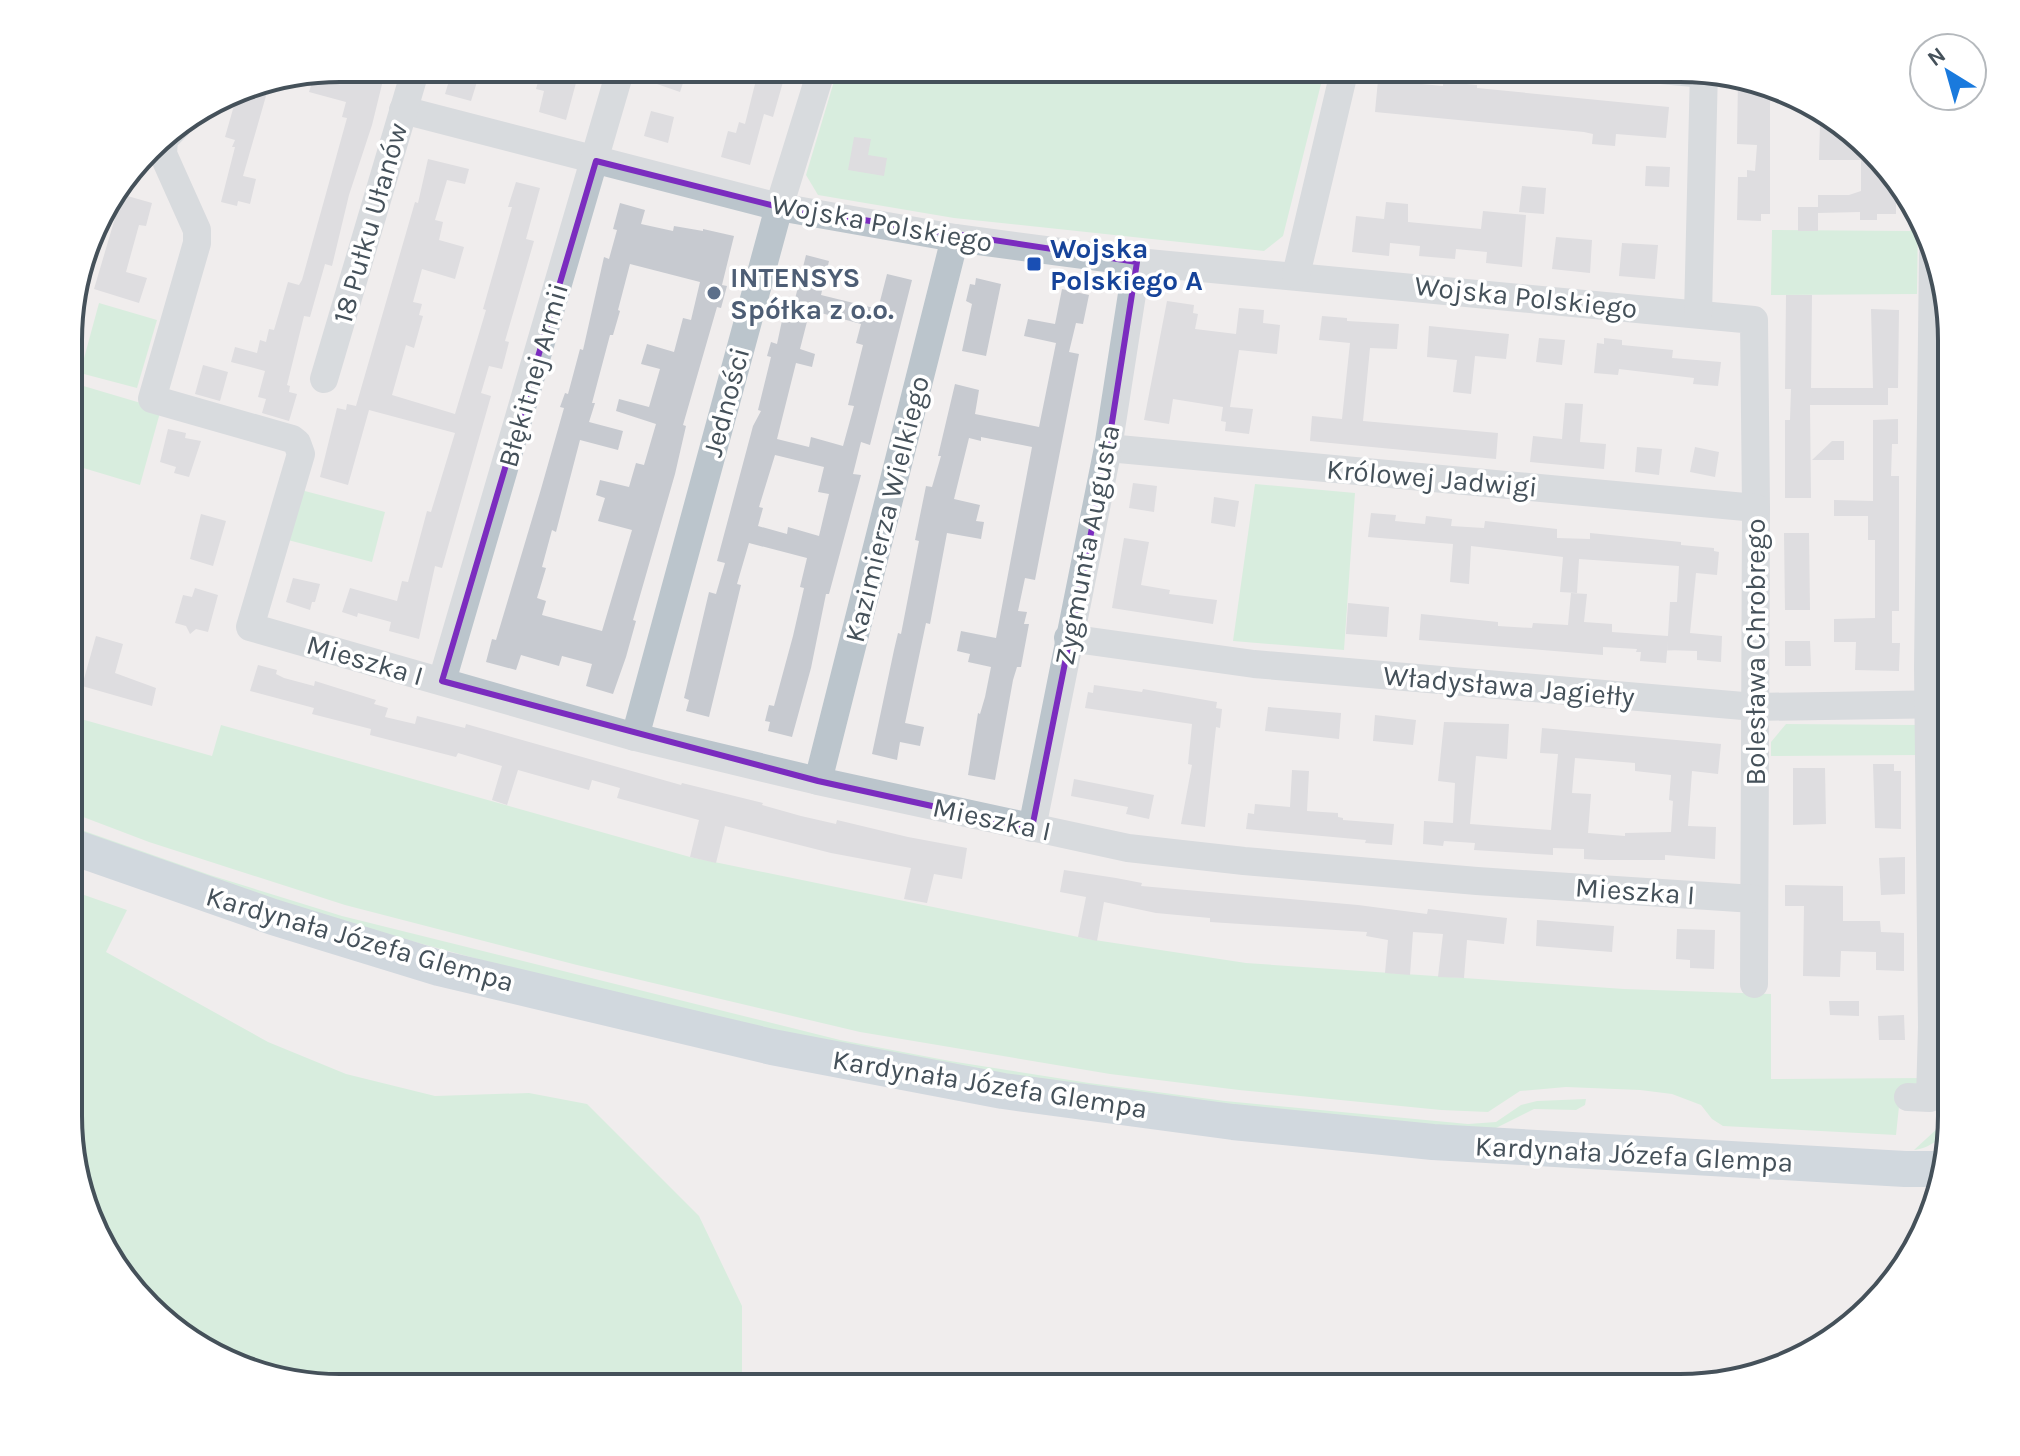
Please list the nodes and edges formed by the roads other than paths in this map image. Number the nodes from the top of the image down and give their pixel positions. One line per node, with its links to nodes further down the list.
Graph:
1 (412, 82): 6 (street, 18 Pułku Ułanów)
2 (617, 82): 8 (street, Błękitnej Armii)
3 (818, 82): 9 (street, Jedności)
4 (1342, 83): 12 (street)
5 (1704, 84): 14 (street)
6 (403, 110): 8 (street, Wojska Polskiego); 16 (street, 18 Pułku Ułanów)
7 (163, 153): 21 (street, Mieszka I)
8 (596, 161): 9 (street, Wojska Polskiego); 21 (street, Błękitnej Armii)
9 (779, 207): 10 (street, Wojska Polskiego); 24 (street, Jedności)
10 (955, 238): 11 (street, Wojska Polskiego); 25 (street, Kazimierza Wielkiego)
11 (1137, 262): 12 (street, Wojska Polskiego); 17 (street, Zygmunta Augusta)
12 (1296, 275): 14 (street, Wojska Polskiego)
13 (1934, 295): 19 (street)
14 (1698, 314): 15 (street, Wojska Polskiego)
15 (1754, 320): 18 (street, Bolesława Chrobrego)
16 (324, 379)
17 (1108, 448): 18 (street, Królowej Jadwigi); 20 (street, Zygmunta Augusta)
18 (1756, 508): 23 (street, Bolesława Chrobrego)
19 (1937, 511)
20 (1068, 638): 23 (street, Władysława Jagiełły); 27 (street, Zygmunta Augusta)
21 (442, 681): 24 (street, Mieszka I)
22 (1937, 704): 23 (street, Władysława Jagiełły)
23 (1755, 707): 29 (street, Bolesława Chrobrego)
24 (635, 737): 25 (street, Mieszka I)
25 (818, 781): 27 (street, Mieszka I)
26 (1937, 825): 31 (street)
27 (1032, 828): 29 (street, Mieszka I)
28 (83, 850): 32 (main road, Kardynała Józefa Glempa)
29 (1754, 899): 30 (street, Bolesława Chrobrego)
30 (1754, 984)
31 (1908, 1097)
32 (1933, 1168)

